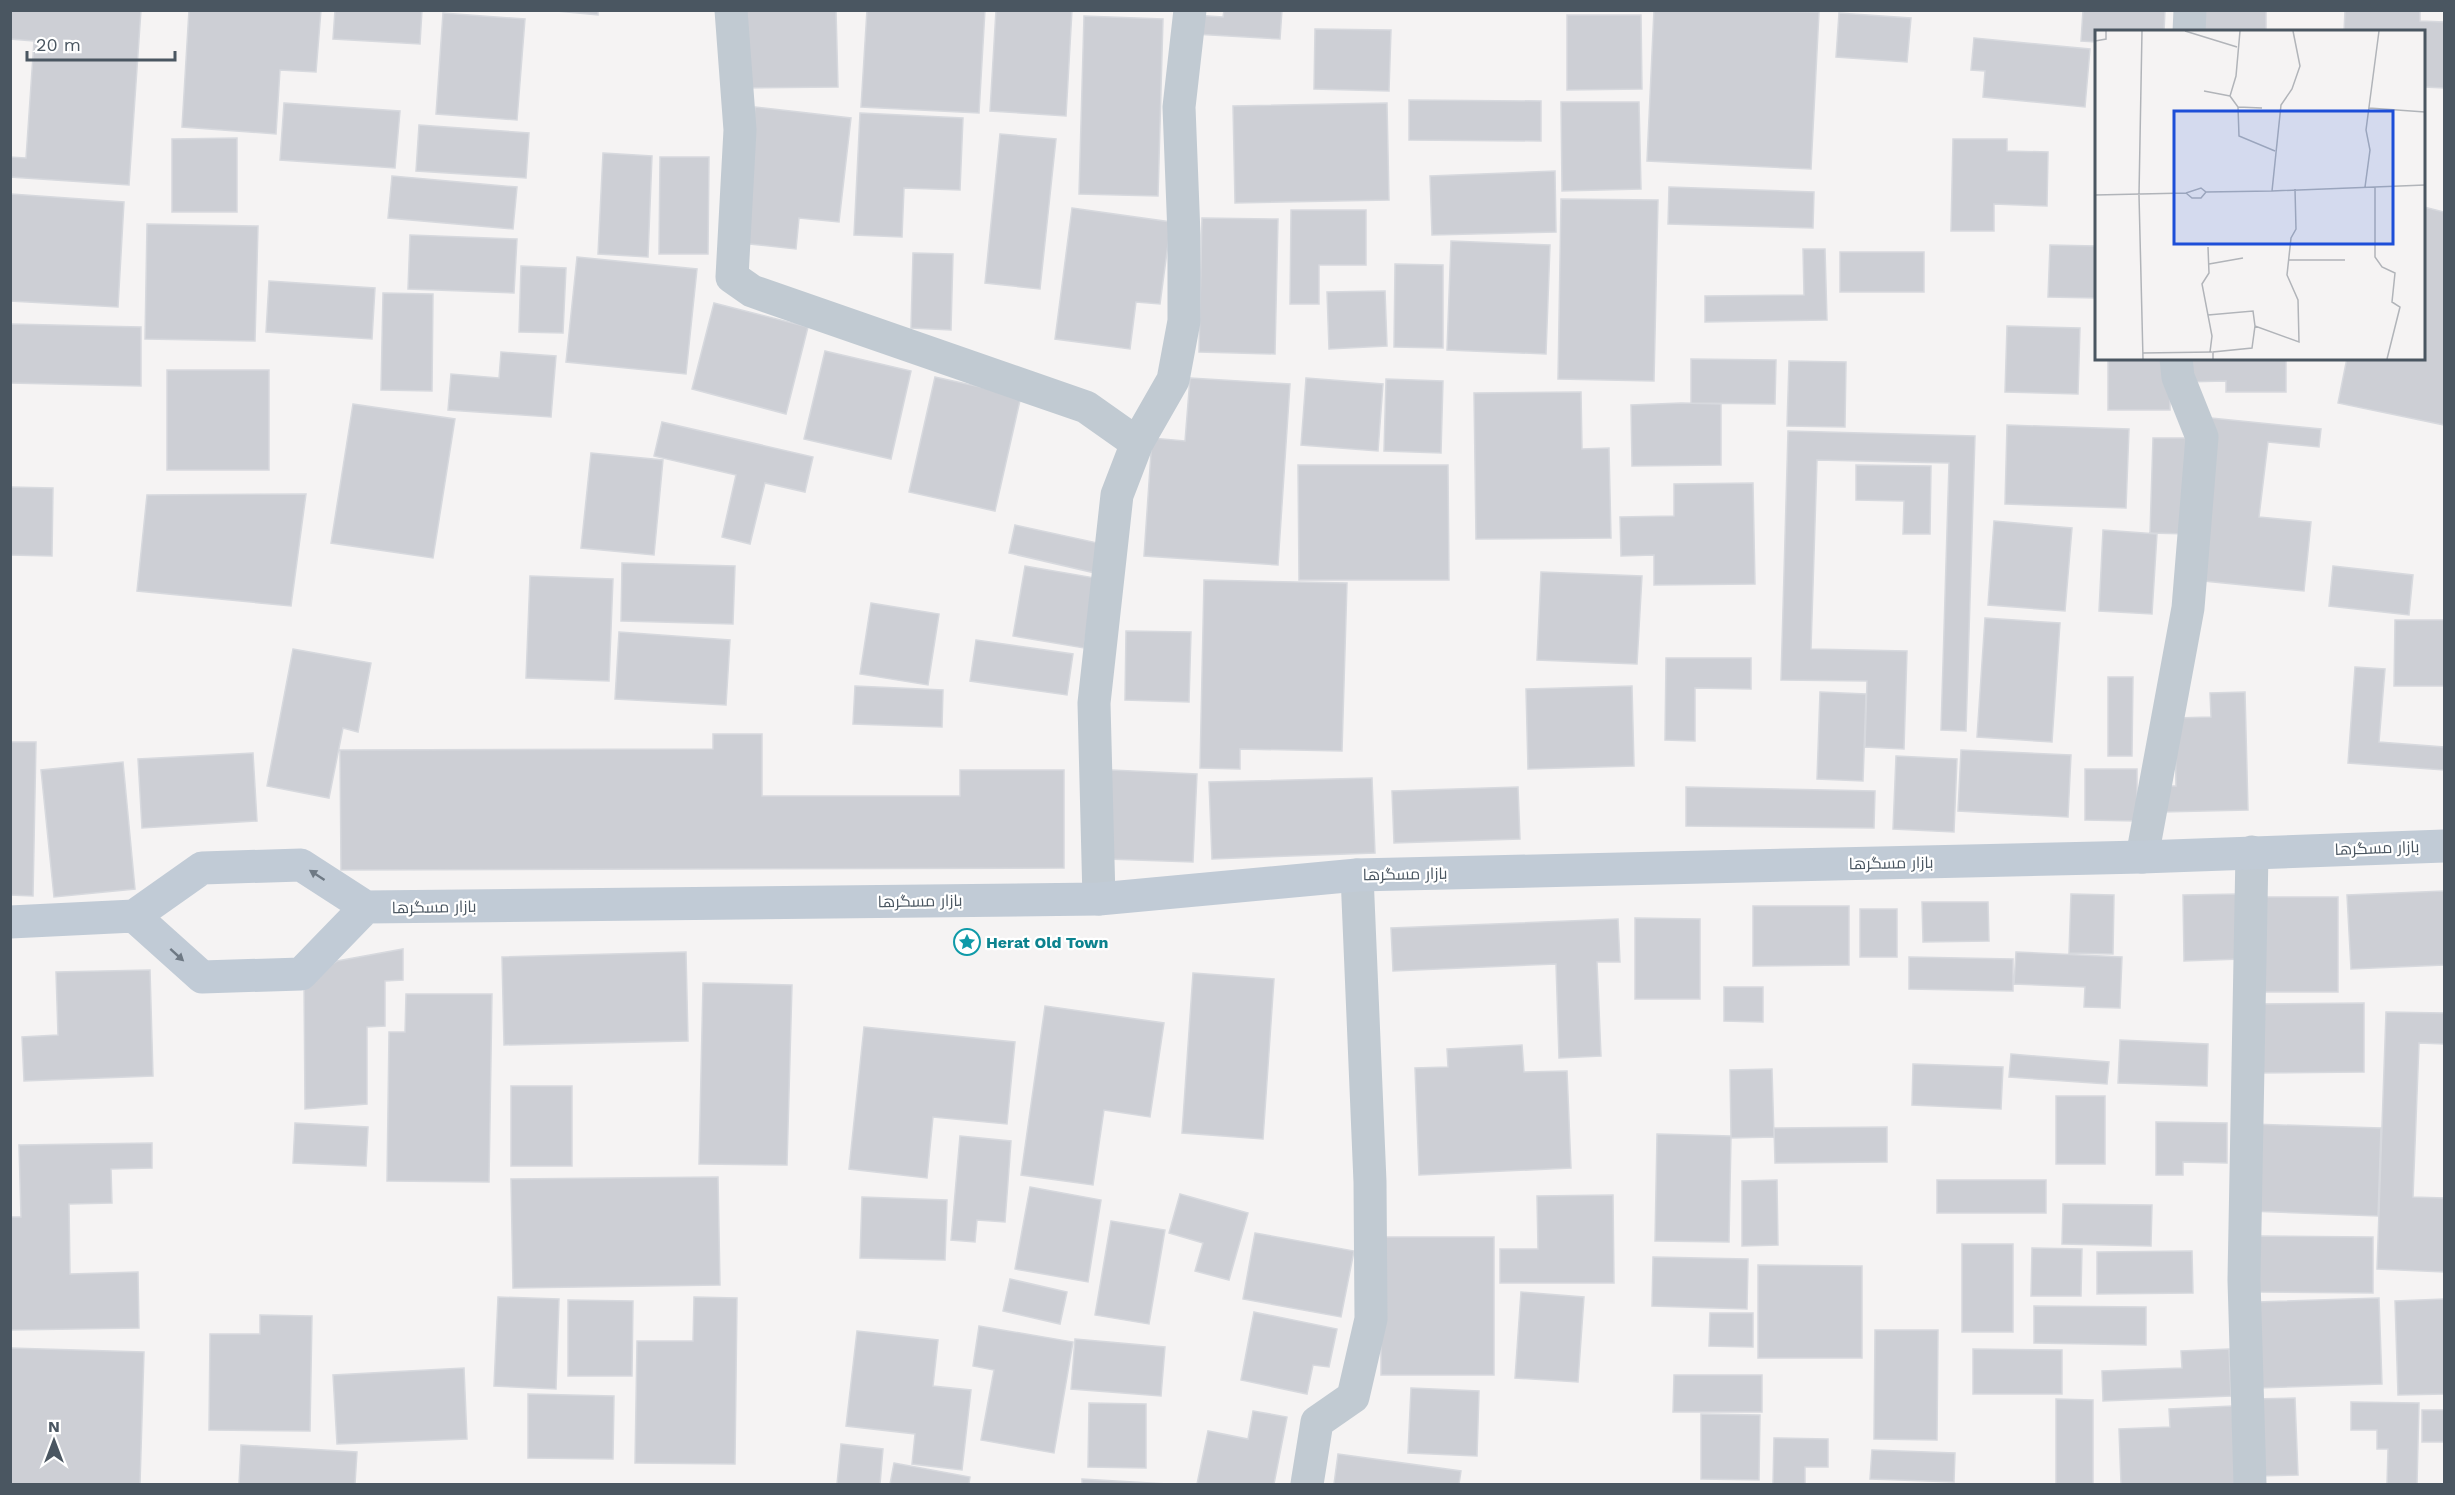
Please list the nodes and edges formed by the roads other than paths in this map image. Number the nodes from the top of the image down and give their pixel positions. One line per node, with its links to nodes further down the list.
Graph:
1 (731, 10): 6 (street)
2 (1190, 10): 6 (street)
3 (2190, 10): 4 (street)
4 (2189, 30)
5 (2176, 360): 9 (street)
6 (1137, 443): 11 (street)
7 (2445, 846): 8 (street, بازار مسگرها)
8 (2252, 852): 9 (street, بازار مسگرها); 16 (street)
9 (2142, 857): 10 (street, بازار مسگرها)
10 (1358, 875): 11 (street, بازار مسگرها); 15 (street)
11 (1099, 899): 12 (street, بازار مسگرها)
12 (366, 907): 13 (street, one-way to 13); 13 (street, one-way to 12)
13 (134, 915): 14 (street)
14 (10, 922)
15 (1307, 1485)
16 (2250, 1485)

